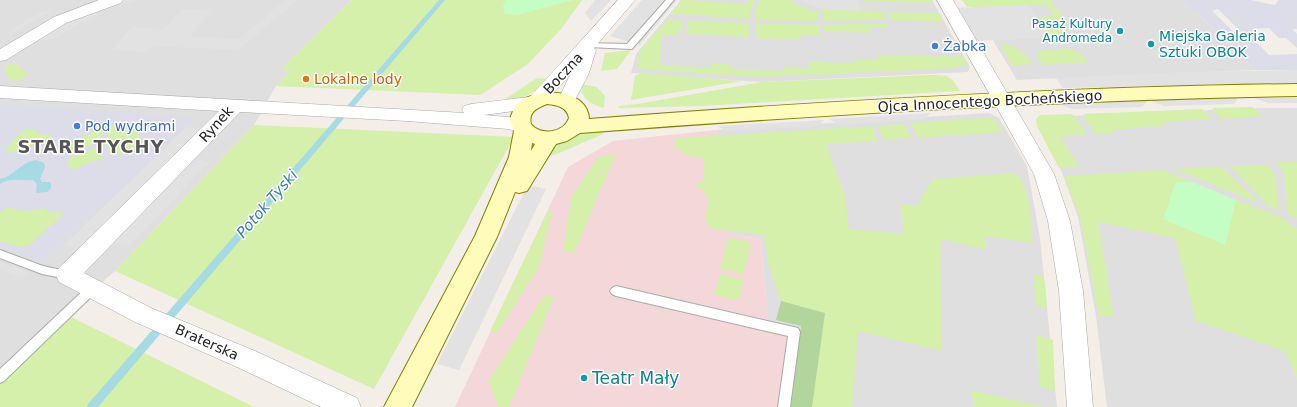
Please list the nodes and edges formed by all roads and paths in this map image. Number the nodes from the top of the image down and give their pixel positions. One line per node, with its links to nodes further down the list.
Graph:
1 (83, 0): 7 (street)
2 (115, 0): 7 (street)
3 (627, 0): 6 (street, Boczna)
4 (670, 0): 6 (lane)
5 (945, 0): 10 (street)
6 (588, 45): 11 (street, Boczna); 13 (street, Boczna)
7 (0, 56)
8 (1297, 90): 10 (street, Ojca Innocentego Bocheńskiego)
9 (0, 92): 12 (street, Rynek)
10 (1001, 99): 13 (street, Ojca Innocentego Bocheńskiego); 26 (street)
11 (533, 102): 13 (street); 14 (street); 15 (street)
12 (236, 105): 14 (street); 19 (street, Rynek)
13 (573, 112): 16 (street)
14 (407, 115): 15 (street)
15 (522, 129): 16 (street); 17 (street)
16 (549, 139): 17 (street)
17 (486, 237): 24 (street)
18 (0, 254): 19 (lane)
19 (67, 275): 20 (street, Braterska)
20 (92, 289): 22 (lane); 23 (street, Braterska)
21 (616, 291): 25 (lane)
22 (0, 377)
23 (348, 407)
24 (398, 407)
25 (784, 407)
26 (1080, 407)

